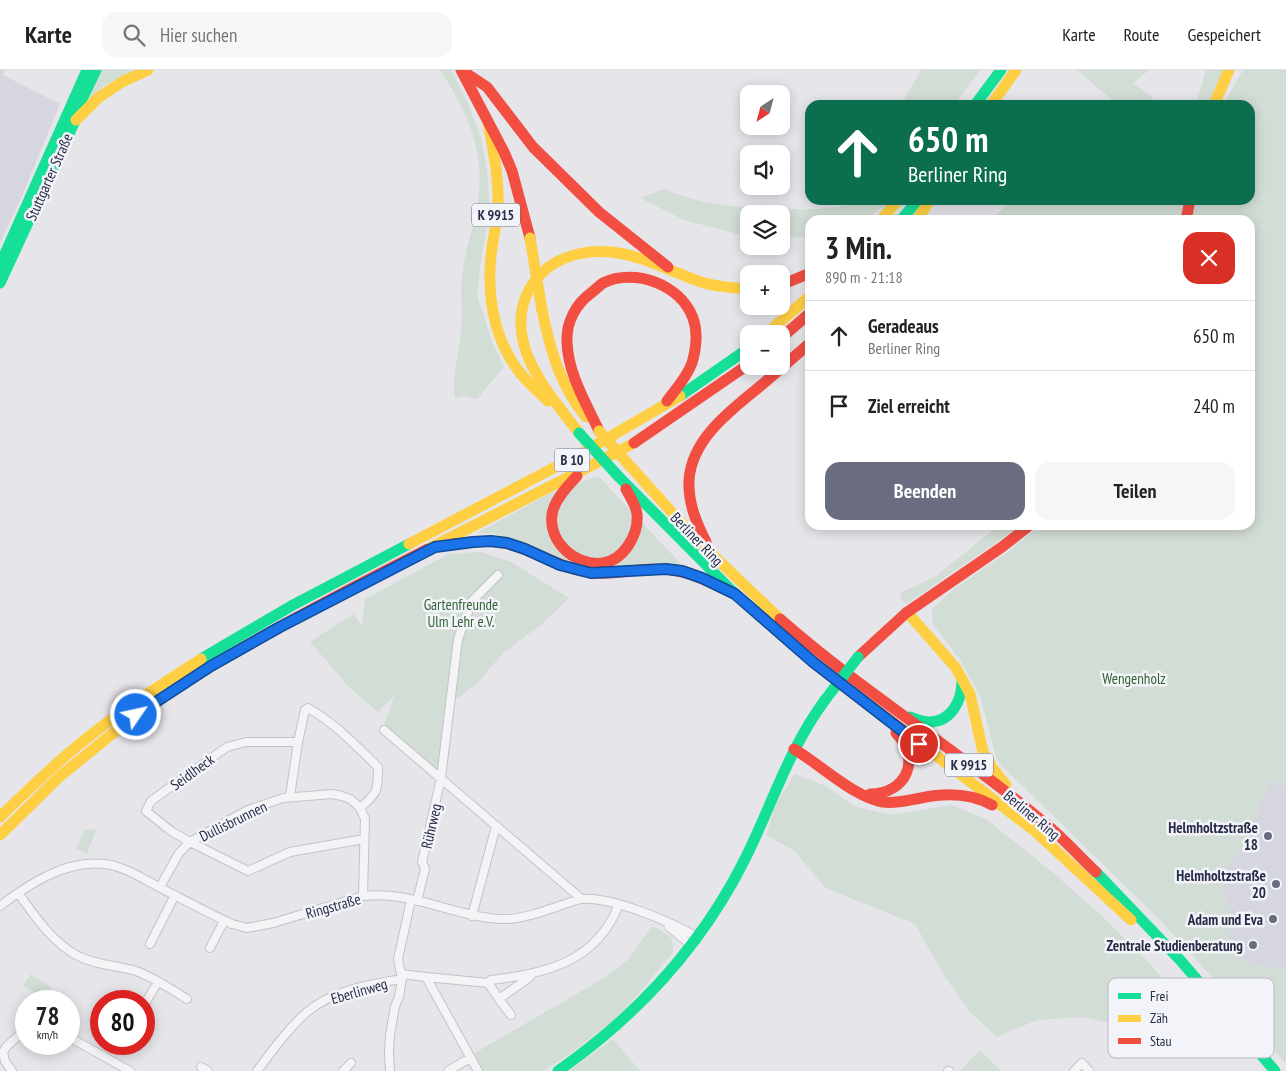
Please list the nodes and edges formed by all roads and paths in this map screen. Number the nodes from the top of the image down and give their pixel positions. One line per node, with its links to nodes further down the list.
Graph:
1 (82, 70): 9 (main road)
2 (87, 70): 9 (main road, Stuttgarter Straße)
3 (96, 70): 13 (main road, Stuttgarter Straße)
4 (148, 70): 13 (main road)
5 (1001, 70): 10 (main road)
6 (1016, 70): 11 (main road)
7 (1229, 70): 12 (main road)
8 (461, 71): 14 (main road, K 9915); 20 (main road)
9 (76, 95): 19 (main road, Stuttgarter Straße)
10 (979, 100)
11 (995, 100)
12 (1216, 100)
13 (75, 121): 23 (main road, Stuttgarter Straße)
14 (488, 122): 32 (main road, K 9915, bridge); 35 (main road, K 9915)
15 (894, 205): 17 (main road)
16 (914, 205): 18 (main road)
17 (885, 215)
18 (905, 215)
19 (0, 264)
20 (678, 274): 24 (main road); 35 (main road)
21 (805, 275): 22 (main road)
22 (790, 281)
23 (0, 283)
24 (740, 289)
25 (805, 300): 27 (main road)
26 (805, 317): 28 (main road)
27 (776, 325)
28 (790, 330)
29 (805, 347): 40 (main road)
30 (740, 355): 33 (main road, B 10)
31 (740, 370): 36 (main road, B 10)
32 (585, 410): 33 (main road); 34 (main road, B 10)
33 (660, 410): 54 (main road, B 10)
34 (599, 430): 40 (main road, Berliner Ring / K 9915, bridge)
35 (579, 433): 37 (main road, K 9915, bridge)
36 (582, 470): 37 (main road); 39 (main road, B 10)
37 (619, 477): 42 (main road, Berliner Ring / K 9915)
38 (1023, 530): 43 (main road)
39 (435, 547): 42 (main road); 58 (main road, B 10)
40 (718, 561): 45 (main road, Berliner Ring / K 9915)
41 (498, 575): 50 (street, Rührweg)
42 (735, 594): 46 (main road, Berliner Ring / K 9915)
43 (907, 612): 44 (main road); 49 (main road, bridge)
44 (961, 677): 45 (main road); 55 (main road)
45 (895, 711): 55 (main road, Berliner Ring / K 9915)
46 (891, 723): 51 (main road); 57 (main road, Berliner Ring / K 9915)
47 (384, 730): 50 (street)
48 (298, 742): 52 (street); 53 (street); 60 (street, Seidlheck)
49 (794, 749): 51 (main road); 71 (main road)
50 (441, 778): 56 (street); 66 (street, Rührweg)
51 (863, 794): 57 (main road)
52 (290, 796): 53 (street, Dullisbrunnen); 60 (street, Dullisbrunnen)
53 (360, 808): 59 (street)
54 (0, 818)
55 (1042, 821): 78 (main road, Berliner Ring / K 9915)
56 (496, 826): 65 (street); 69 (street)
57 (1036, 832): 77 (main road, Berliner Ring / K 9915)
58 (0, 835)
59 (364, 839): 60 (street, Dullisbrunnen); 64 (street)
60 (190, 842): 61 (street, Dullisbrunnen)
61 (160, 888): 62 (street, Ringstraße); 63 (street, Ringstraße)
62 (18, 893): 68 (street, Ringstraße); 79 (street)
63 (175, 895): 70 (street, Ringstraße); 72 (street)
64 (362, 896): 66 (street, Ringstraße); 70 (street, Ringstraße)
65 (580, 899): 67 (street, Ringstraße); 69 (street, Ringstraße)
66 (414, 901): 69 (street, Ringstraße); 75 (street, Rührweg)
67 (620, 904): 71 (street, Ringstraße); 74 (street)
68 (0, 906)
69 (472, 916)
70 (224, 921): 73 (street)
71 (694, 941): 98 (main road)
72 (150, 944)
73 (210, 948)
74 (534, 974): 80 (street); 83 (street)
75 (402, 977): 76 (street); 93 (street, Eberlinweg); 95 (street, Rührweg)
76 (426, 977): 80 (street); 87 (street)
77 (1185, 978)
78 (1197, 978)
79 (158, 982): 81 (street); 82 (street)
80 (488, 983): 83 (street)
81 (153, 990)
82 (187, 998)
83 (499, 998): 84 (street)
84 (511, 1015)
85 (15, 1039): 91 (street)
86 (80, 1043): 92 (street)
87 (470, 1058): 96 (street); 97 (street)
88 (1252, 1058): 101 (main road, Berliner Ring / K 9915)
89 (1264, 1058): 102 (main road, Berliner Ring / K 9915)
90 (350, 1064): 94 (street)
91 (12, 1071)
92 (130, 1071)
93 (256, 1071)
94 (343, 1071)
95 (390, 1071)
96 (448, 1071)
97 (478, 1071)
98 (558, 1071)
99 (1074, 1071): 100 (street)
100 (1090, 1071)
101 (1263, 1071)
102 (1275, 1071)

